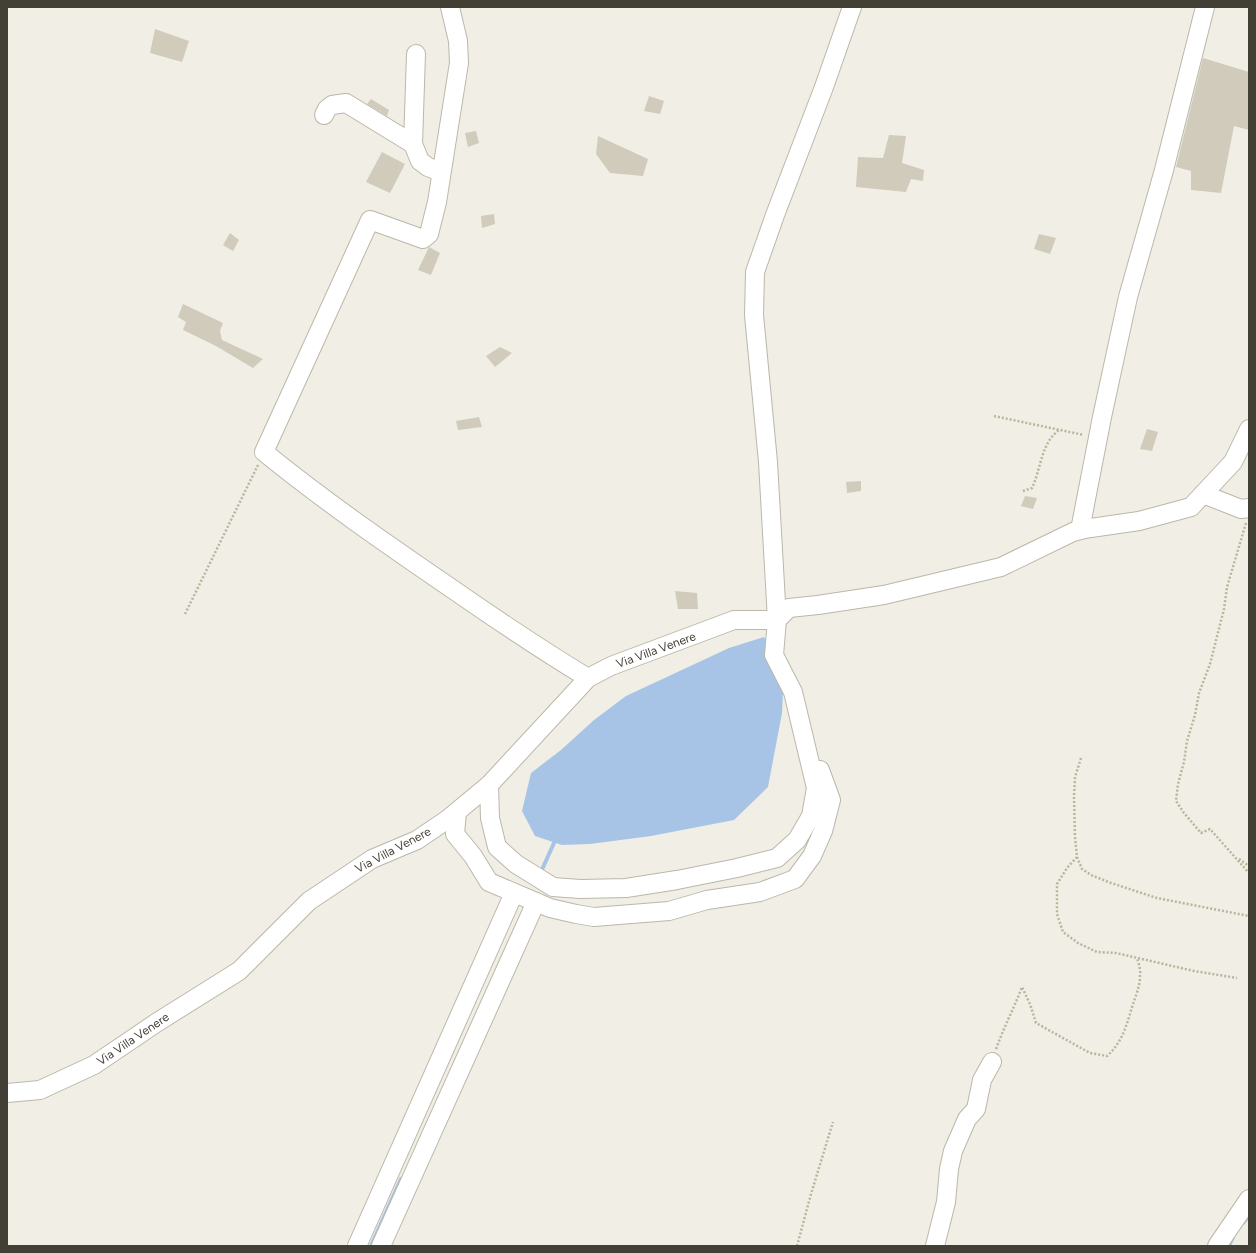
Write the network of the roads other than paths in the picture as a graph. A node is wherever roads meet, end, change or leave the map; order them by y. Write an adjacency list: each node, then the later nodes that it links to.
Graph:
1 (450, 7): 7 (street)
2 (852, 7): 12 (street)
3 (1205, 7): 11 (street)
4 (416, 54): 6 (street)
5 (324, 115): 6 (street)
6 (413, 144): 7 (street)
7 (441, 172): 13 (street)
8 (1249, 429): 9 (street)
9 (1203, 494): 10 (street); 11 (street)
10 (1245, 508)
11 (1080, 530): 12 (street)
12 (777, 620): 13 (street, Via Villa Venere); 14 (street)
13 (588, 678): 15 (street, Via Villa Venere)
14 (801, 723): 15 (street); 17 (street)
15 (489, 785): 16 (street, Via Villa Venere)
16 (457, 812): 17 (street); 19 (street, Via Villa Venere)
17 (527, 898): 21 (street); 22 (street)
18 (992, 1062): 23 (street)
19 (7, 1093)
20 (1249, 1199): 24 (street)
21 (357, 1246)
22 (381, 1246)
23 (935, 1246)
24 (1217, 1246)

